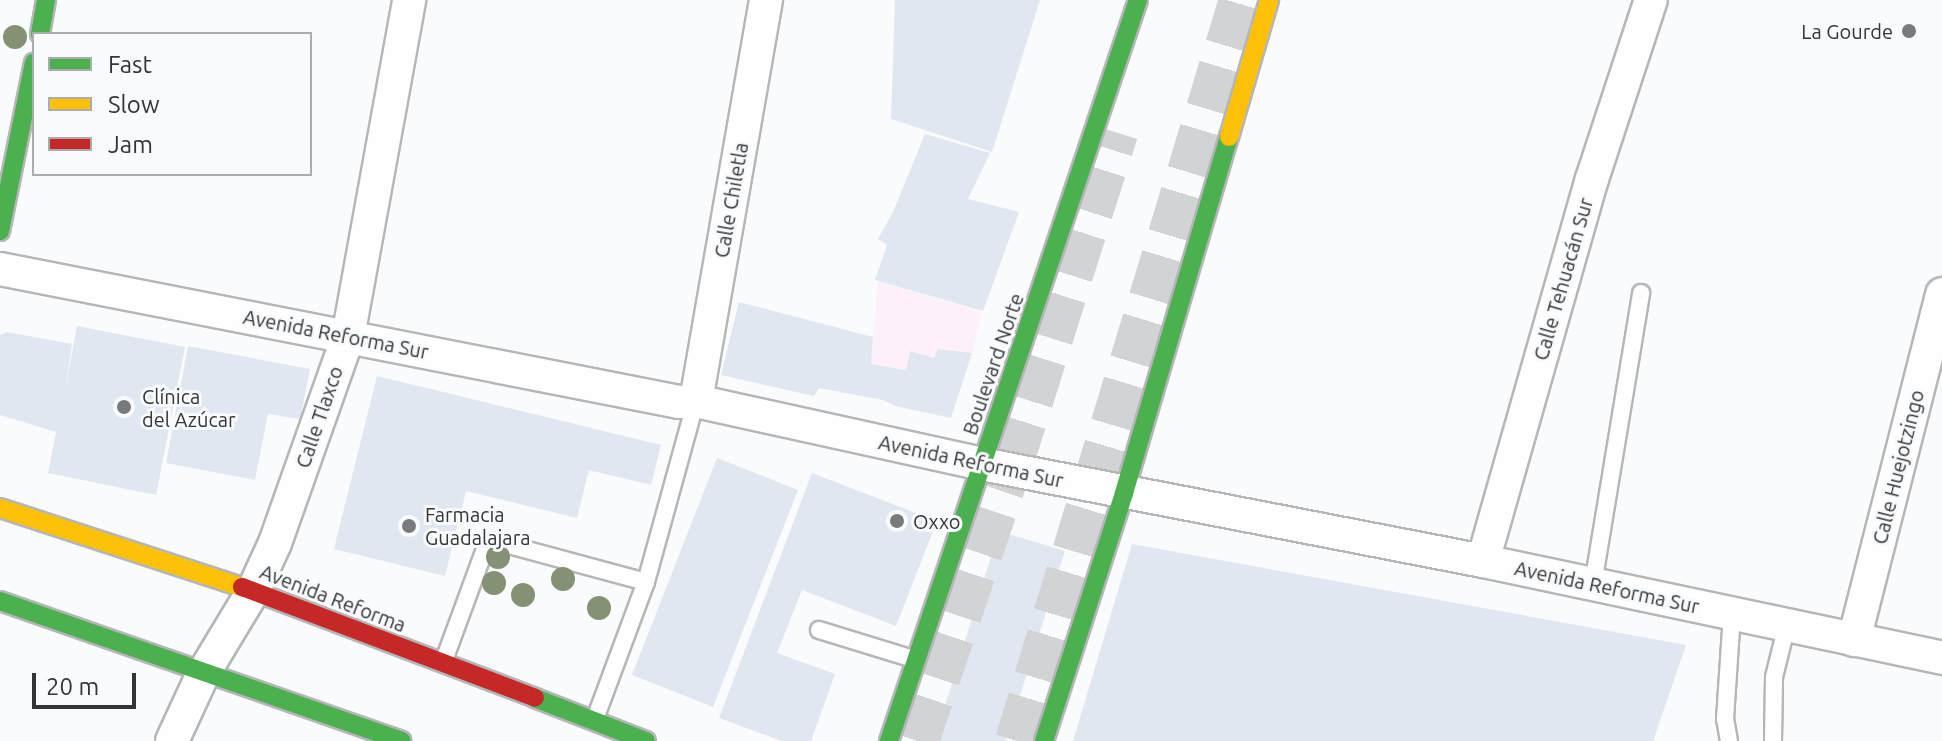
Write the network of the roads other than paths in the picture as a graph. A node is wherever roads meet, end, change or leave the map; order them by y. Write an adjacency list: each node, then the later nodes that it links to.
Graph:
1 (46, 0): 7 (main road)
2 (409, 0): 13 (street, Calle Tlaxco)
3 (766, 0): 14 (street, Calle Chiletla)
4 (1138, 0): 15 (main road, Boulevard Norte)
5 (1269, 0): 16 (main road)
6 (1651, 0): 18 (street, Calle Tehuacán Sur)
7 (40, 32)
8 (32, 72): 9 (main road)
9 (0, 231)
10 (0, 269): 13 (street, Avenida Reforma Sur)
11 (1641, 293): 20 (lane)
12 (1942, 294): 26 (street, Calle Huejotzingo)
13 (348, 337): 14 (street, Avenida Reforma Sur); 21 (street, Calle Tlaxco)
14 (696, 401): 15 (street, Avenida Reforma Sur); 19 (lane)
15 (982, 464): 16 (street, Avenida Reforma Sur); 28 (main road, Boulevard Norte)
16 (1124, 493): 18 (street, Avenida Reforma Sur); 36 (main road)
17 (0, 508): 21 (main road, Avenida Reforma)
18 (1483, 561): 20 (street, Avenida Reforma Sur)
19 (646, 582): 29 (lane); 31 (lane)
20 (1593, 584): 23 (street, Avenida Reforma Sur)
21 (253, 591): 29 (main road, Avenida Reforma); 30 (street, Calle Tlaxco)
22 (0, 601): 30 (main road)
23 (1732, 614): 24 (street, Avenida Reforma Sur); 37 (lane)
24 (1787, 625): 26 (street, Avenida Reforma Sur); 38 (lane)
25 (819, 630): 28 (lane)
26 (1854, 640): 27 (street, Avenida Reforma Sur)
27 (1942, 658)
28 (916, 660): 35 (main road, Boulevard Norte)
29 (443, 663): 31 (main road, Avenida Reforma)
30 (203, 674): 32 (street, Calle Tlaxco); 33 (main road)
31 (595, 720): 34 (main road, Avenida Reforma)
32 (172, 741)
33 (401, 741)
34 (646, 741)
35 (889, 741)
36 (1044, 741)
37 (1729, 741)
38 (1773, 741)

